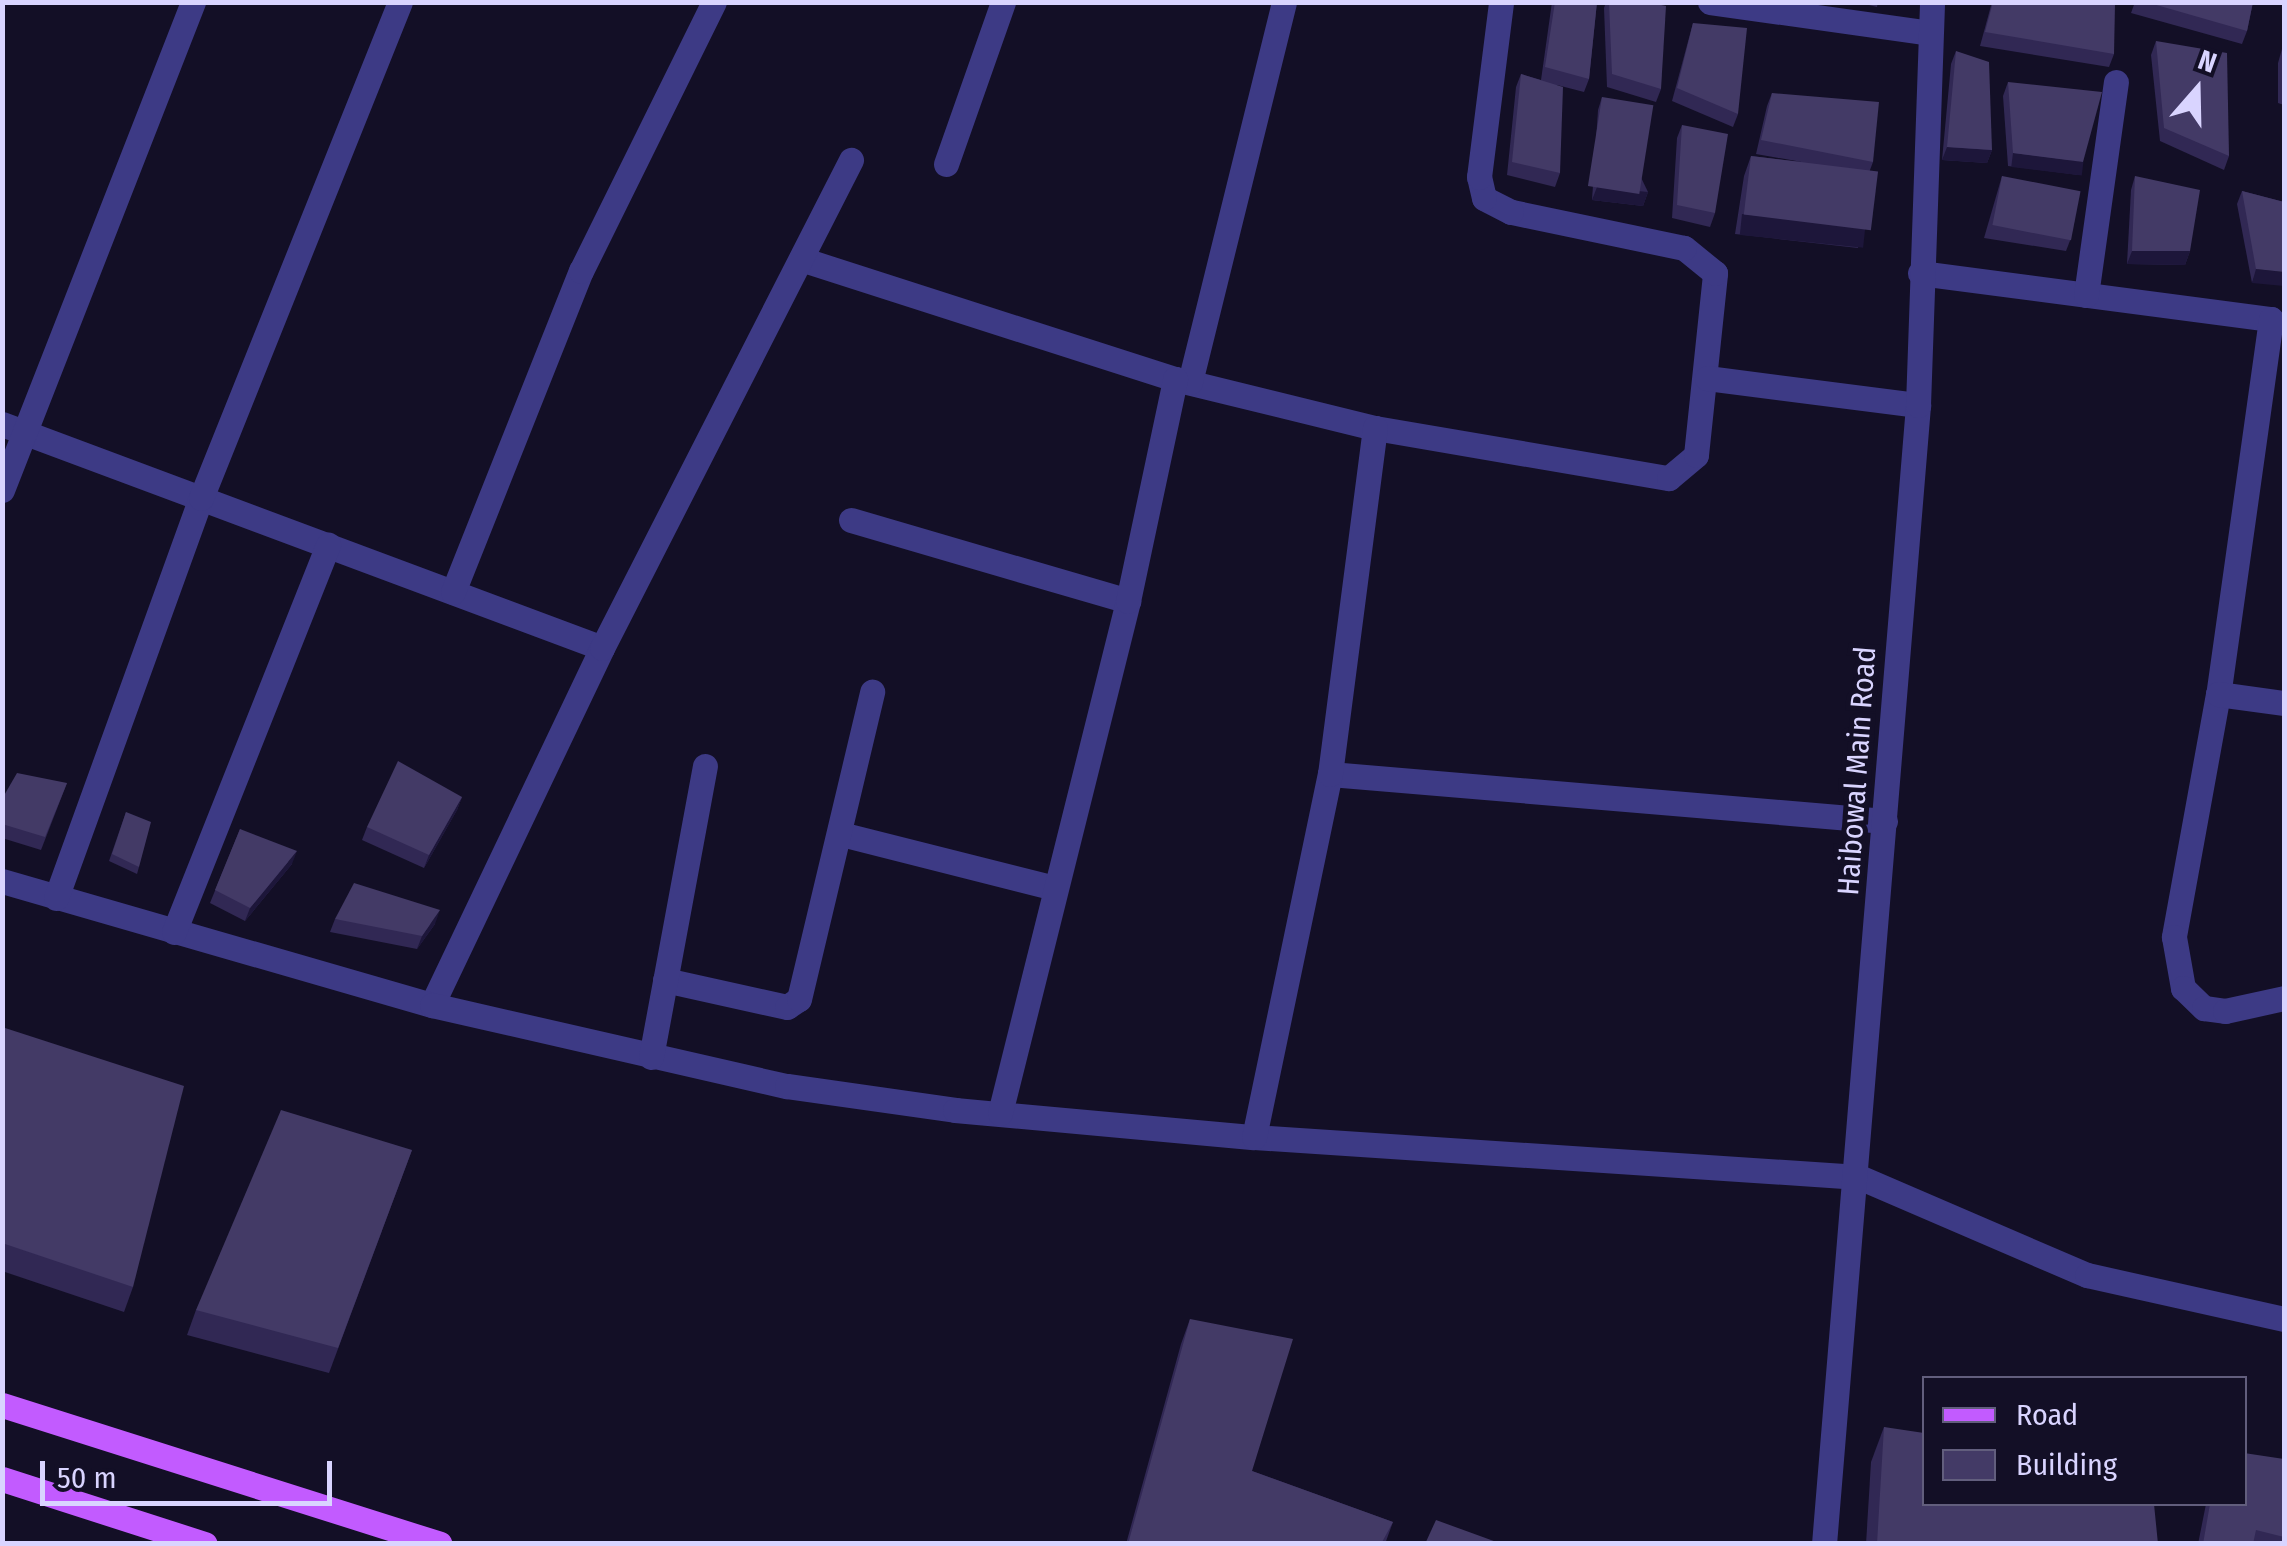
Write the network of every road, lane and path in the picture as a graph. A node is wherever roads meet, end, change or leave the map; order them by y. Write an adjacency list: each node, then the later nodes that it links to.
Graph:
1 (193, 2): 20 (street)
2 (400, 2): 23 (street)
3 (714, 2): 26 (street)
4 (1003, 2): 12 (street)
5 (1284, 2): 18 (street)
6 (1502, 2): 17 (street)
7 (1710, 2): 9 (street)
8 (1932, 2): 9 (street, Haibowal Main Road)
9 (1930, 33): 14 (street, Haibowal Main Road)
10 (2116, 82): 15 (street)
11 (851, 160): 13 (street)
12 (946, 164)
13 (801, 259): 18 (street); 28 (street)
14 (1920, 273): 15 (street); 19 (street, Haibowal Main Road)
15 (2086, 295): 16 (street)
16 (2278, 320): 30 (street)
17 (1707, 378): 19 (street); 21 (street)
18 (1183, 380): 21 (street); 27 (street)
19 (1918, 405): 34 (street, Haibowal Main Road)
20 (12, 428): 22 (street); 23 (street)
21 (1376, 428): 33 (street)
22 (2, 490)
23 (201, 498): 25 (street); 38 (street)
24 (851, 520): 27 (street)
25 (328, 546): 26 (street); 39 (street)
26 (452, 592): 28 (street)
27 (1128, 601): 37 (street)
28 (602, 648): 42 (street)
29 (872, 692): 35 (street)
30 (2218, 694): 31 (street); 41 (street)
31 (2284, 704)
32 (705, 766): 40 (street)
33 (1330, 774): 34 (street); 45 (street)
34 (1886, 820): 46 (street, Haibowal Main Road)
35 (841, 834): 37 (street); 40 (street)
36 (2, 881): 38 (street)
37 (1055, 888): 44 (street)
38 (56, 898): 39 (street)
39 (174, 932): 42 (street)
40 (666, 980): 43 (street)
41 (2284, 998)
42 (432, 1005): 43 (street)
43 (651, 1057): 44 (street)
44 (1000, 1113): 45 (street)
45 (1254, 1138): 46 (street)
46 (1859, 1176): 47 (street); 52 (street, Haibowal Main Road)
47 (2284, 1319)
48 (2, 1405): 51 (main road)
49 (2, 1479): 50 (main road)
50 (205, 1544)
51 (440, 1544)
52 (1824, 1544)

